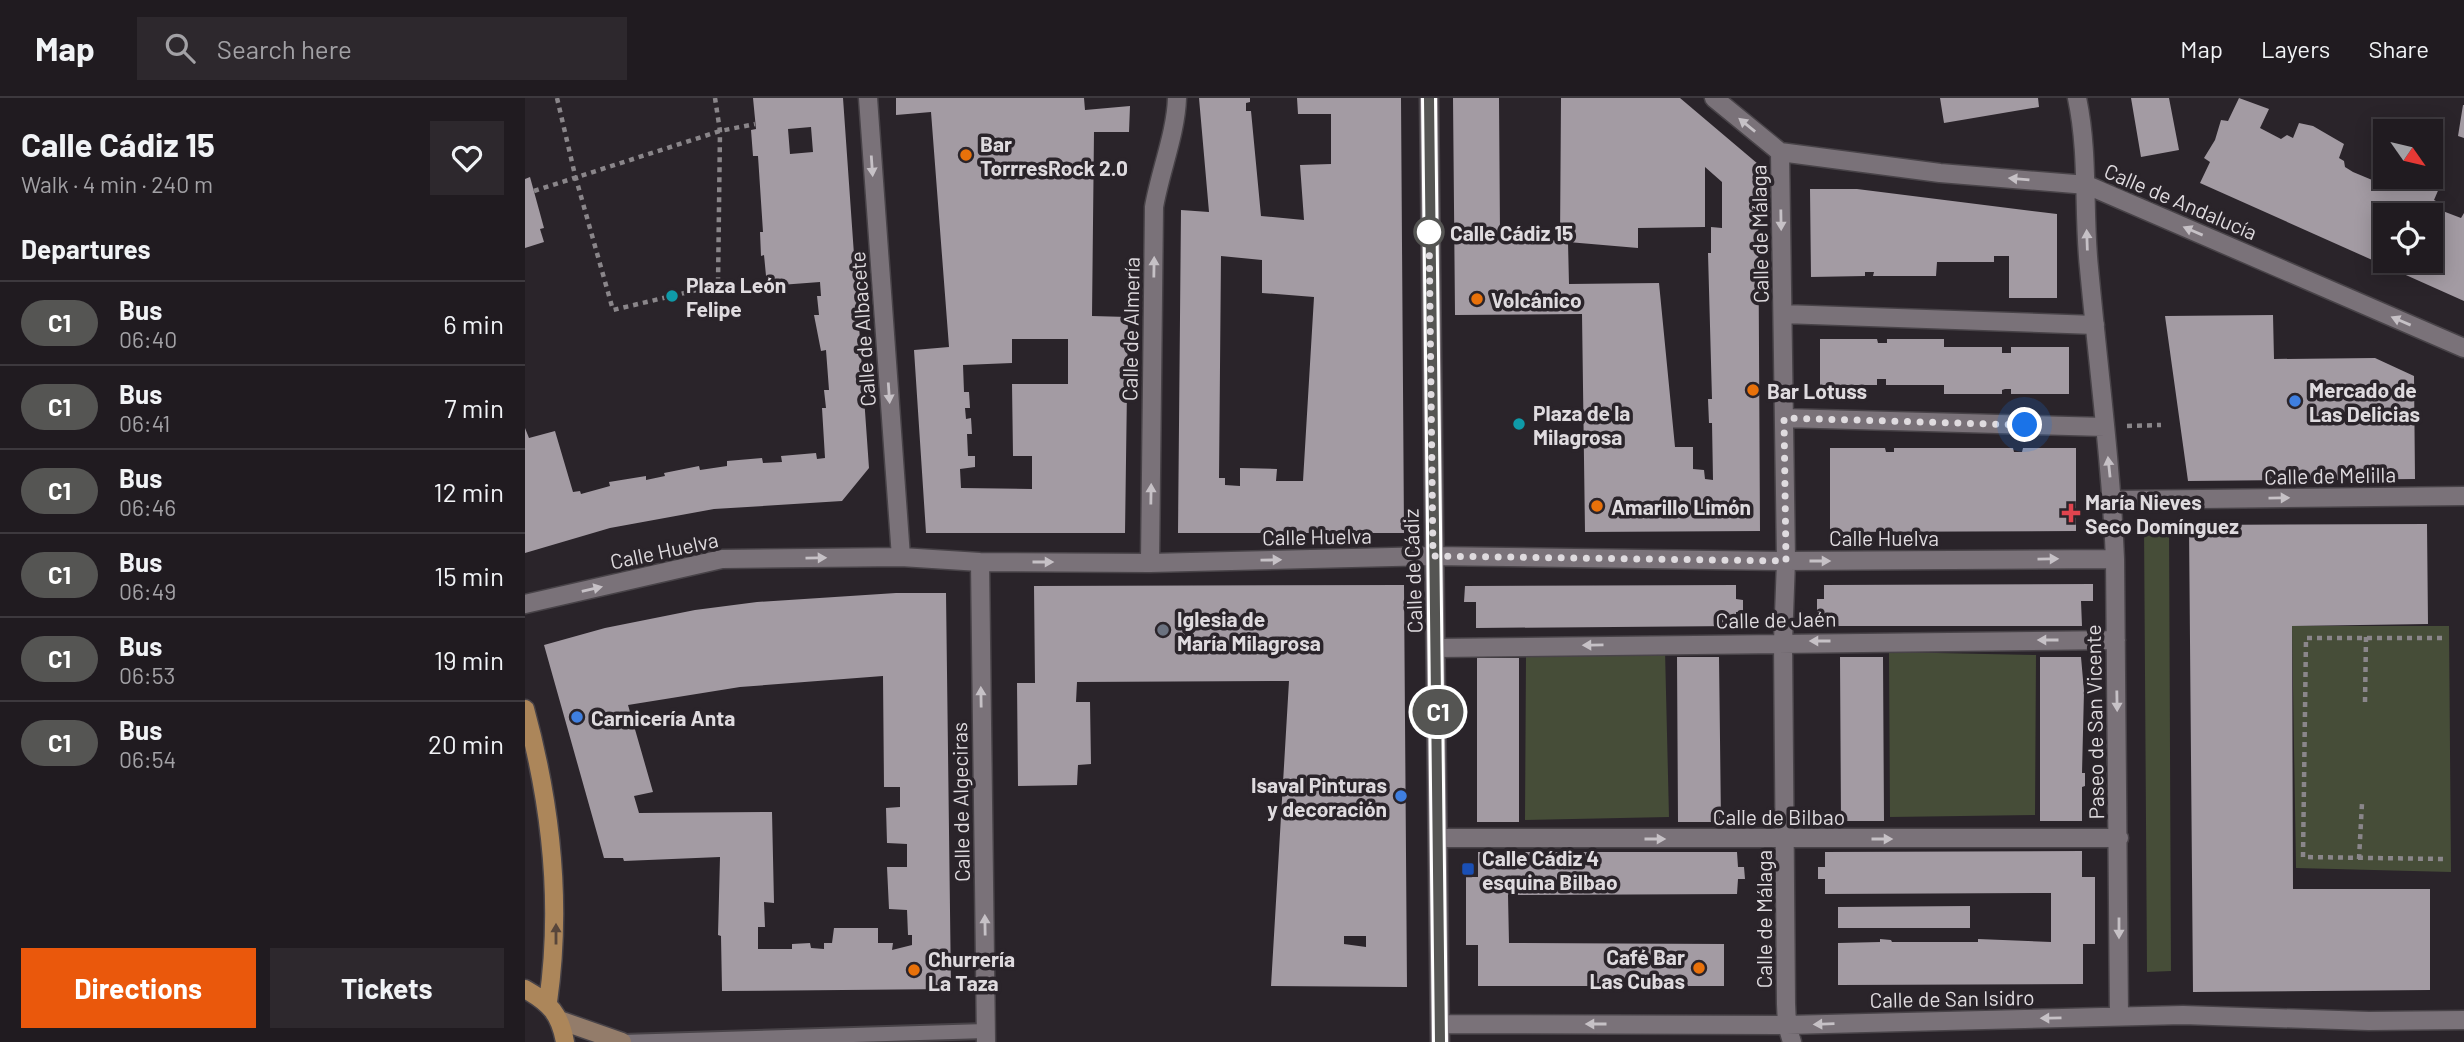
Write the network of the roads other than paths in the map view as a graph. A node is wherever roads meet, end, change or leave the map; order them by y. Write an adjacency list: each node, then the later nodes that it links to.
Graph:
1 (868, 98): 16 (street, Calle de Albacete, one-way to 16)
2 (1177, 98): 20 (street, Calle de Almería, one-way to 2)
3 (1429, 98): 15 (street, Calle de Cádiz)
4 (1714, 98): 6 (street, one-way to 4)
5 (2077, 98): 7 (street, Paseo de San Vicente)
6 (1780, 152): 7 (street, Calle de Andalucía, one-way to 6); 8 (street, Calle de Málaga, one-way to 8)
7 (2087, 185): 9 (street, Paseo de San Vicente, one-way to 7); 10 (street, Calle de Andalucía, one-way to 7)
8 (1783, 314): 9 (street, Calle de Málaga); 11 (street, Calle de Málaga)
9 (2095, 325): 12 (street, Paseo de San Vicente)
10 (2464, 348)
11 (1784, 418): 12 (street); 18 (street, Calle de Málaga)
12 (2105, 427): 14 (street, Paseo de San Vicente, one-way to 12)
13 (2464, 496): 14 (street, Calle de Melilla, one-way to 13)
14 (2113, 500): 17 (street, Paseo de San Vicente)
15 (1433, 556): 18 (street, Calle Huelva); 20 (street, Calle Huelva, one-way to 15); 24 (street, Calle de Cádiz)
16 (901, 557): 19 (street, Calle Huelva); 21 (street, Calle Huelva, one-way to 16)
17 (2115, 559): 18 (street, Calle Huelva, one-way to 17); 22 (street, Paseo de San Vicente)
18 (1786, 561): 23 (street, Calle de Málaga)
19 (980, 562): 20 (street, Calle Huelva, one-way to 20); 36 (street, Calle de Algeciras, one-way to 19)
20 (1150, 563)
21 (525, 604)
22 (2116, 640): 23 (street, Calle de Jaén, one-way to 23); 27 (street, Paseo de San Vicente, one-way to 27)
23 (1783, 642): 24 (street, Calle de Jaén, one-way to 24); 28 (street, Calle de Málaga)
24 (1437, 648): 26 (street, Calle de Cádiz)
25 (525, 709): 30 (main road, one-way to 25)
26 (1439, 838): 28 (street, Calle de Bilbao, one-way to 28); 34 (street, Calle de Cádiz)
27 (2119, 838): 28 (street, Calle de Bilbao, one-way to 27); 31 (street, Paseo de San Vicente, one-way to 31)
28 (1786, 839): 35 (street, Calle de Málaga)
29 (525, 989): 30 (main road)
30 (548, 1002): 33 (main road)
31 (2119, 1017): 32 (street, Calle de San Isidro); 35 (street, Calle de San Isidro, one-way to 35)
32 (2464, 1020)
33 (562, 1021): 37 (main road); 38 (main road)
34 (1440, 1033): 35 (street, Calle de San Isidro, one-way to 34)
35 (1790, 1033)
36 (986, 1037): 38 (lane)
37 (565, 1042)
38 (622, 1042)

